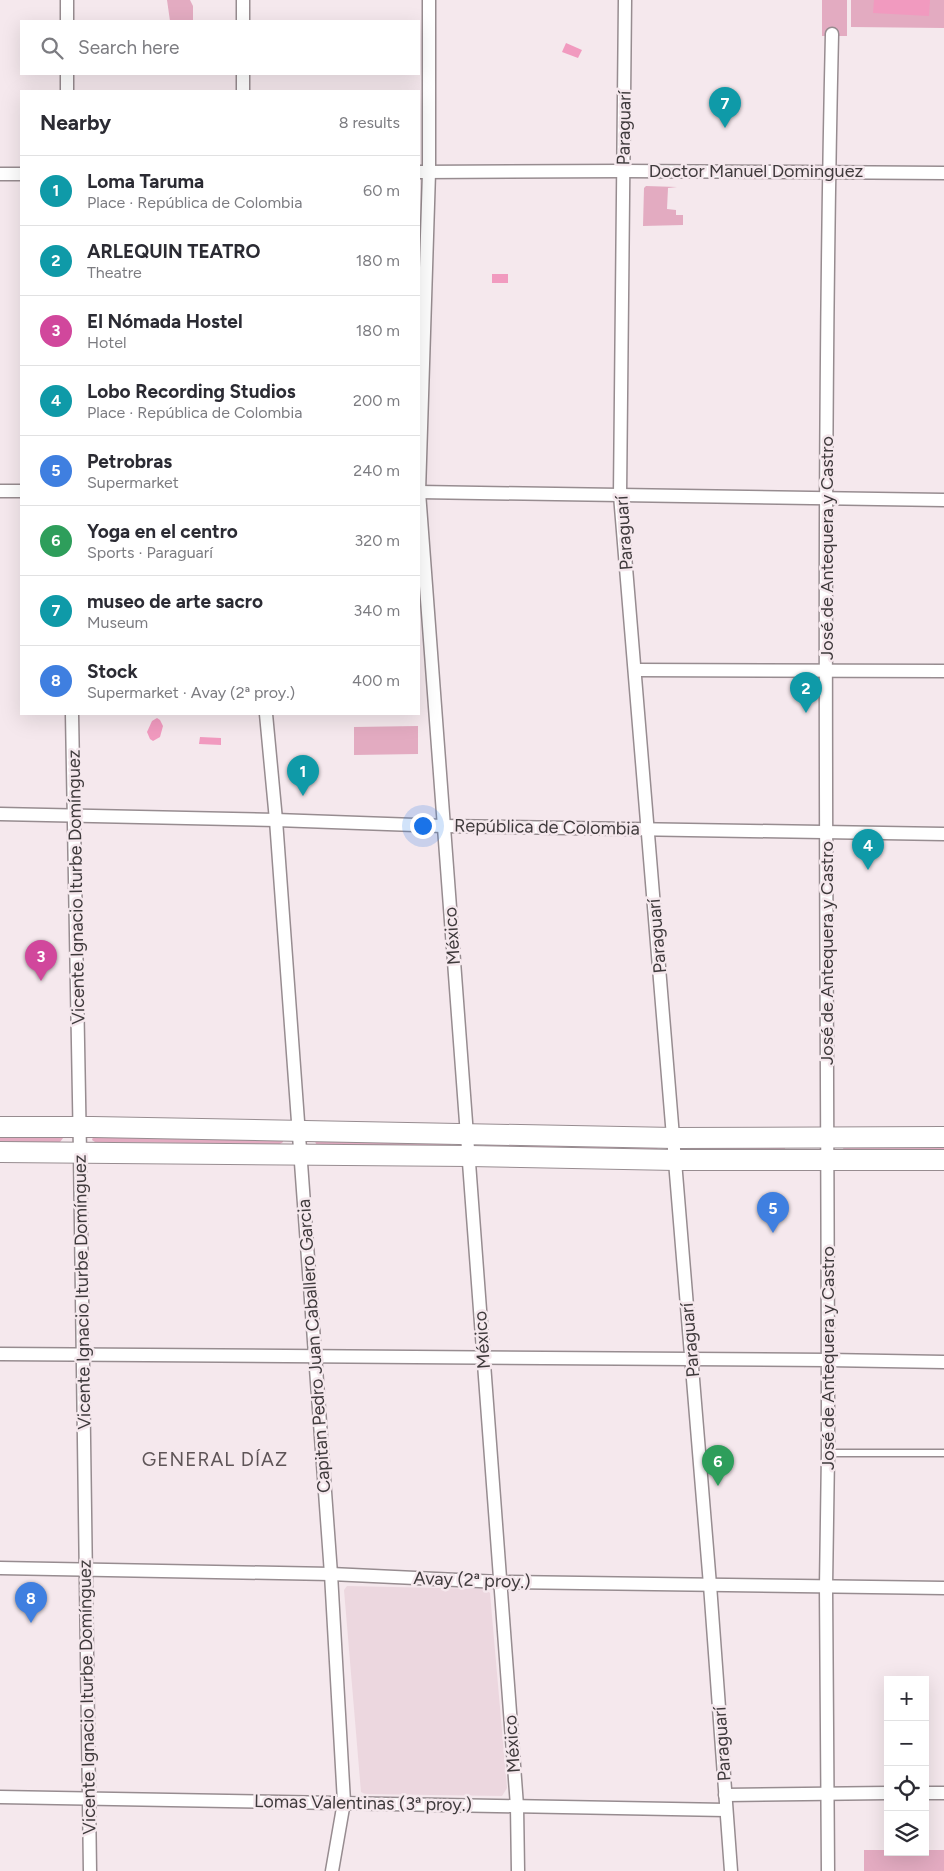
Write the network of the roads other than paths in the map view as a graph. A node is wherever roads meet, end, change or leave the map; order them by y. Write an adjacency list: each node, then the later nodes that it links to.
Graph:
1 (67, 0): 5 (street)
2 (243, 0): 6 (street)
3 (428, 0): 13 (street, México)
4 (625, 0): 12 (street, Paraguarí)
5 (67, 20)
6 (243, 20)
7 (832, 34): 14 (street, José de Antequera y Castro)
8 (67, 75): 10 (street)
9 (243, 75): 11 (street)
10 (67, 90)
11 (243, 90)
12 (624, 171): 13 (street, Doctor Manuel Dominguez); 14 (street, Doctor Manuel Dominguez); 22 (street, Paraguarí)
13 (424, 172): 18 (street, México)
14 (829, 172): 15 (street, Doctor Manuel Dominguez); 23 (street, José de Antequera y Castro)
15 (944, 173)
16 (0, 174): 17 (street)
17 (20, 174)
18 (420, 428)
19 (0, 490): 20 (street)
20 (20, 491)
21 (420, 492): 22 (street)
22 (620, 495): 23 (street); 26 (street, Paraguarí)
23 (827, 498): 24 (street); 27 (street, José de Antequera y Castro)
24 (944, 500)
25 (420, 506): 34 (street, México)
26 (635, 670): 27 (street); 35 (street, Paraguarí)
27 (827, 670): 28 (street); 36 (street, José de Antequera y Castro)
28 (944, 671)
29 (72, 715): 32 (street, Vicente Ignacio Iturbe Domínguez)
30 (266, 715): 33 (street, Capitan Pedro Juan Caballero Garcia)
31 (0, 814): 32 (street, República de Colombia)
32 (75, 816): 33 (street, República de Colombia); 39 (street, Vicente Ignacio Iturbe Domínguez)
33 (276, 820): 34 (street, República de Colombia); 40 (street, Capitan Pedro Juan Caballero Garcia)
34 (443, 826): 35 (street, República de Colombia); 41 (street, México)
35 (648, 829): 36 (street, República de Colombia); 44 (street, Paraguarí)
36 (827, 832): 37 (street, República de Colombia); 42 (street, José de Antequera y Castro)
37 (944, 834)
38 (0, 1127): 39 (main road)
39 (80, 1127): 40 (main road); 46 (street, Vicente Ignacio Iturbe Domínguez)
40 (299, 1131): 41 (main road); 47 (street, Capitan Pedro Juan Caballero Garcia)
41 (467, 1134): 44 (main road); 48 (street, México)
42 (828, 1137): 43 (main road); 44 (main road); 49 (street, José de Antequera y Castro)
43 (944, 1137)
44 (674, 1138): 50 (street, Paraguarí)
45 (0, 1152): 46 (main road)
46 (80, 1153): 47 (main road); 53 (street, Vicente Ignacio Iturbe Domínguez)
47 (300, 1155): 48 (main road); 54 (street, Capitan Pedro Juan Caballero Garcia)
48 (469, 1156): 50 (main road); 55 (street, México)
49 (828, 1159): 50 (main road); 51 (main road); 57 (street, José de Antequera y Castro)
50 (675, 1160): 56 (street, Paraguarí)
51 (944, 1160)
52 (0, 1354): 53 (street)
53 (83, 1354): 54 (street); 62 (street, Vicente Ignacio Iturbe Domínguez)
54 (315, 1356): 55 (street); 63 (street, Capitan Pedro Juan Caballero Garcia)
55 (484, 1358): 56 (street); 64 (street, México)
56 (692, 1359): 57 (street); 65 (street, Paraguarí)
57 (828, 1360): 58 (street); 59 (street, José de Antequera y Castro)
58 (944, 1362)
59 (828, 1453): 60 (lane); 66 (street, José de Antequera y Castro)
60 (944, 1453)
61 (0, 1568): 62 (street, Avay (2ª proy.))
62 (86, 1570): 63 (street, Avay (2ª proy.)); 74 (street, Vicente Ignacio Iturbe Domínguez)
63 (331, 1574): 64 (street, Avay (2ª proy.)); 75 (street, Capitan Pedro Juan Caballero Garcia)
64 (500, 1582): 65 (street, Avay (2ª proy.)); 76 (street, México)
65 (710, 1585): 66 (street, Avay (2ª proy.)); 72 (street, Paraguarí)
66 (826, 1587): 67 (street, Avay (2ª proy.)); 68 (street, José de Antequera y Castro)
67 (944, 1588)
68 (827, 1793): 69 (street); 72 (street); 82 (street, José de Antequera y Castro)
69 (884, 1793)
70 (929, 1793): 71 (street)
71 (944, 1793)
72 (725, 1795): 77 (street, Paraguarí)
73 (0, 1797): 74 (street, Lomas Valentinas (3ª proy.))
74 (88, 1798): 75 (street, Lomas Valentinas (3ª proy.)); 78 (street, Vicente Ignacio Iturbe Domínguez)
75 (344, 1802): 76 (street, Lomas Valentinas (3ª proy.)); 79 (street, Capitan Pedro Juan Caballero Garcia)
76 (517, 1806): 77 (street, Lomas Valentinas (3ª proy.)); 80 (street, México)
77 (726, 1810): 81 (street, Paraguarí)
78 (90, 1871)
79 (332, 1871)
80 (518, 1871)
81 (732, 1871)
82 (828, 1871)

